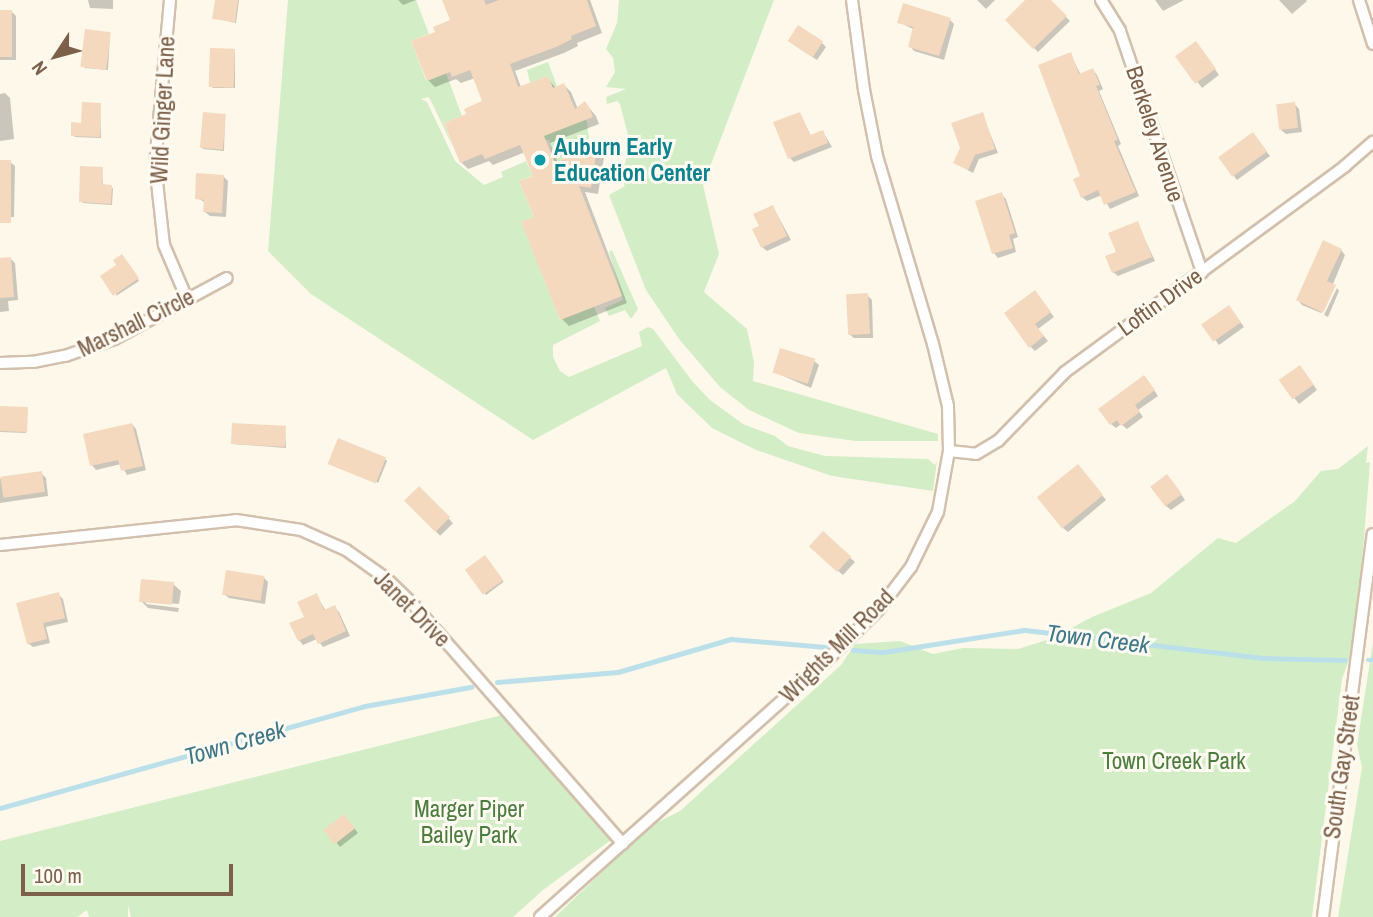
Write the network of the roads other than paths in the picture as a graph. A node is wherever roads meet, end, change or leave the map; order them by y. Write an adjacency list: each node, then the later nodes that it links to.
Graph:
1 (170, 0): 9 (street, Wild Ginger Lane)
2 (852, 0): 11 (street, Wrights Mill Road)
3 (1101, 0): 7 (street, Berkeley Avenue)
4 (1359, 0): 5 (street)
5 (1373, 44)
6 (1373, 142): 7 (street, Loftin Drive)
7 (1202, 272): 11 (street, Loftin Drive)
8 (227, 278): 9 (street, Marshall Circle)
9 (187, 299): 10 (street, Marshall Circle)
10 (0, 363)
11 (950, 452): 14 (street, Wrights Mill Road)
12 (1373, 534): 16 (street, South Gay Street)
13 (0, 545): 14 (street, Janet Drive)
14 (622, 844): 15 (street, Wrights Mill Road)
15 (541, 917)
16 (1322, 917)

